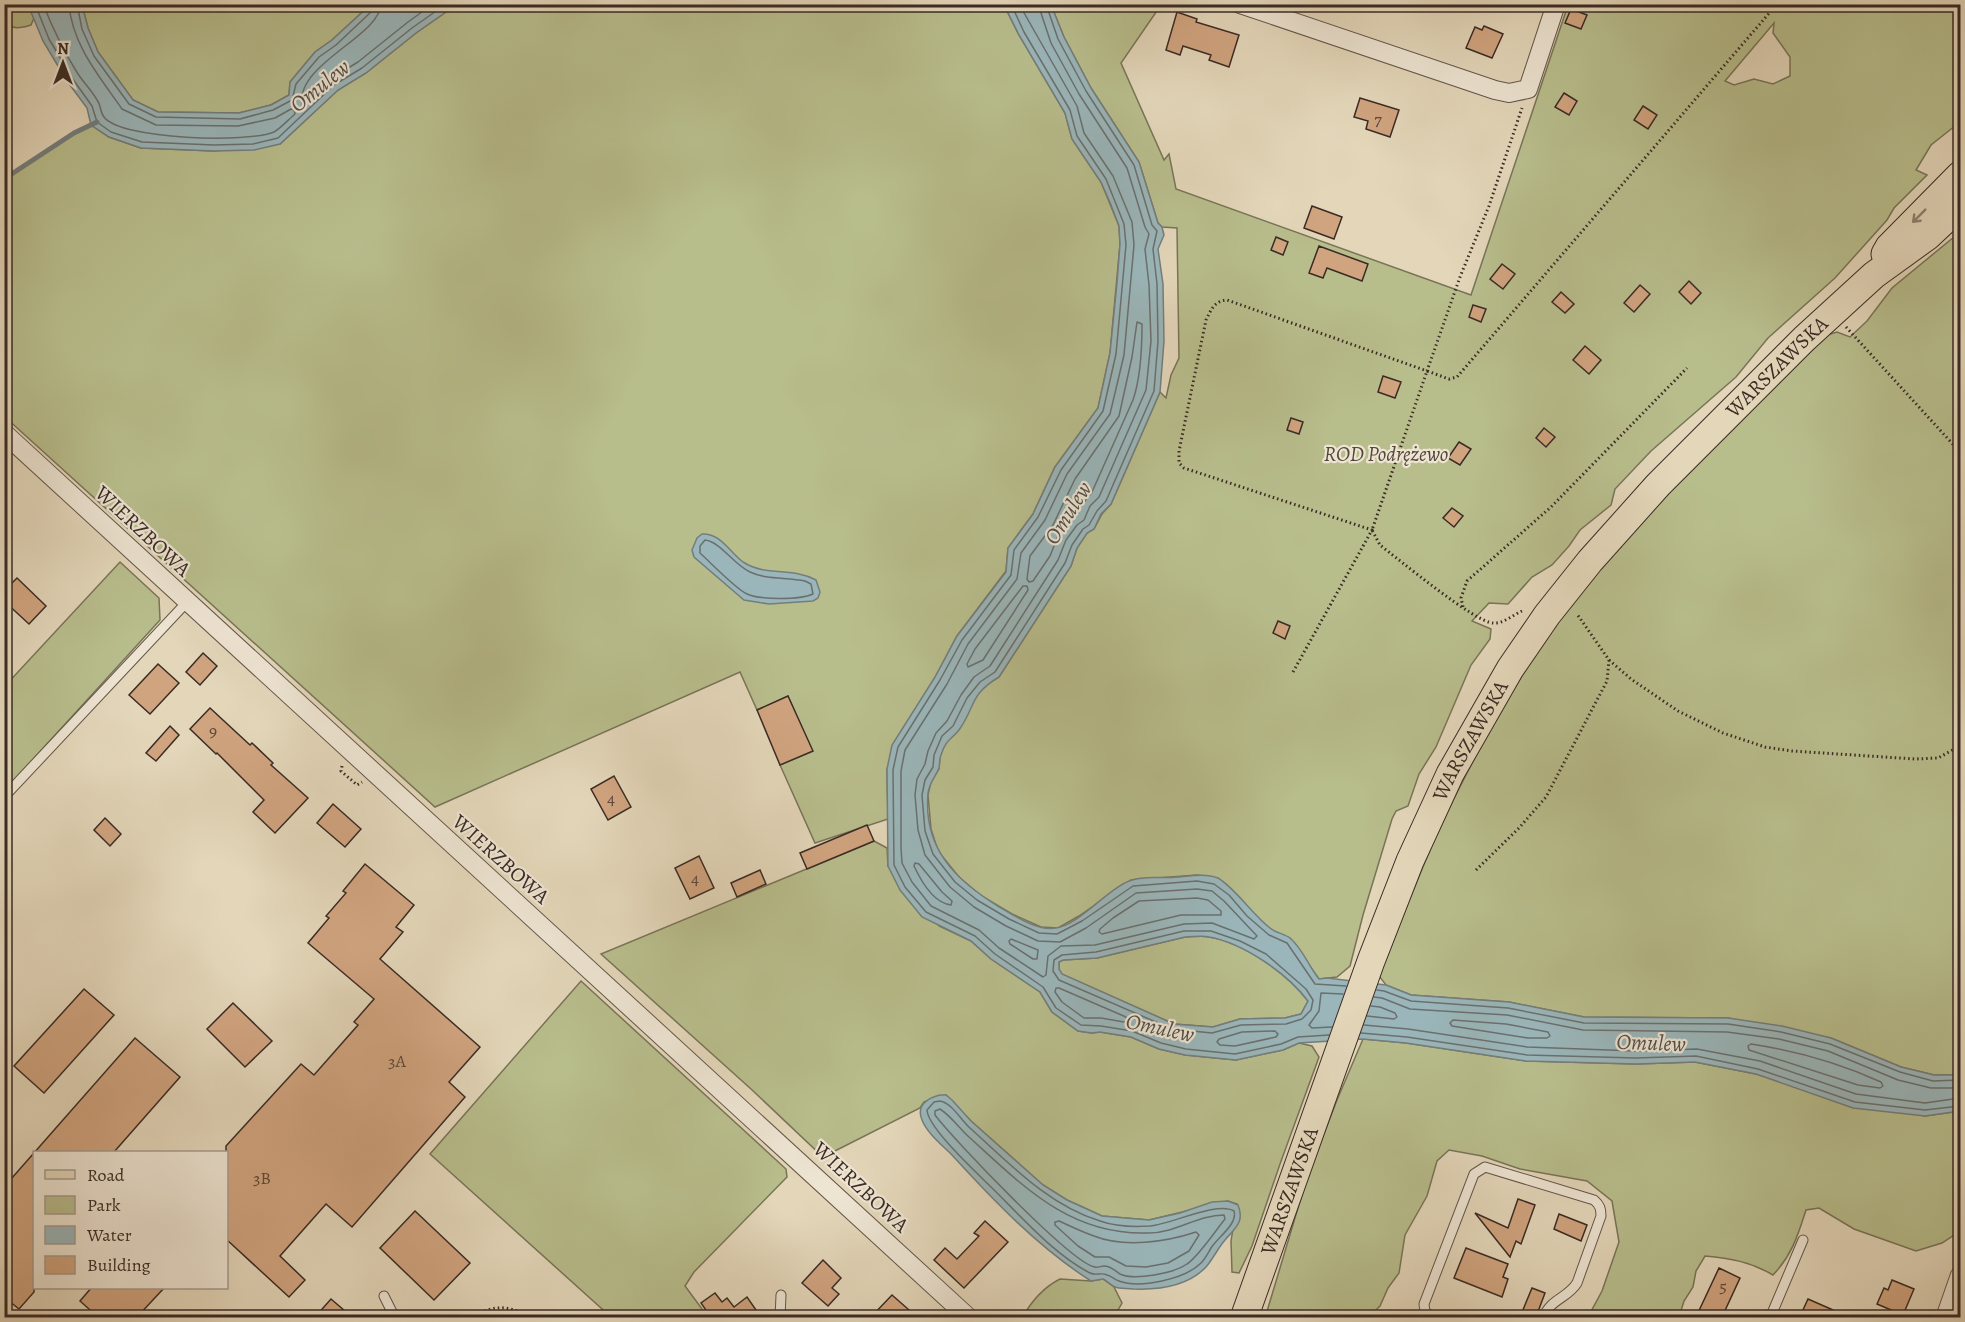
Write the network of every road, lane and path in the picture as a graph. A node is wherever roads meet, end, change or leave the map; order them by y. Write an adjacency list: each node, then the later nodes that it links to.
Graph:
1 (1240, 4): 4 (street)
2 (1556, 4): 4 (street)
3 (1777, 4): 10 (path)
4 (1528, 89): 10 (path)
5 (1960, 175): 7 (main road, WARSZAWSKA, one-way to 7)
6 (1960, 206): 7 (main road, WARSZAWSKA)
7 (1874, 275): 8 (main road, WARSZAWSKA)
8 (1832, 313): 12 (path); 14 (main road, WARSZAWSKA)
9 (1687, 368): 16 (path)
10 (1427, 371): 13 (path); 13 (path)
11 (4, 433): 15 (street, WIERZBOWA)
12 (1960, 452)
13 (1372, 530): 16 (path); 19 (path)
14 (1564, 593): 17 (main road, WARSZAWSKA); 18 (path)
15 (187, 602): 21 (lane); 31 (street, WIERZBOWA)
16 (1463, 609): 17 (path)
17 (1547, 615): 32 (main road, WARSZAWSKA)
18 (1609, 660): 20 (path); 22 (path)
19 (1293, 672)
20 (1960, 746)
21 (4, 797)
22 (1476, 870)
23 (1803, 1240): 35 (lane)
24 (1960, 1275): 36 (street)
25 (781, 1295): 30 (lane)
26 (384, 1296): 27 (lane)
27 (395, 1317)
28 (473, 1317): 29 (path)
29 (532, 1317)
30 (780, 1317)
31 (969, 1317)
32 (1244, 1317)
33 (1436, 1317): 34 (lane)
34 (1543, 1317)
35 (1770, 1317)
36 (1944, 1317)

